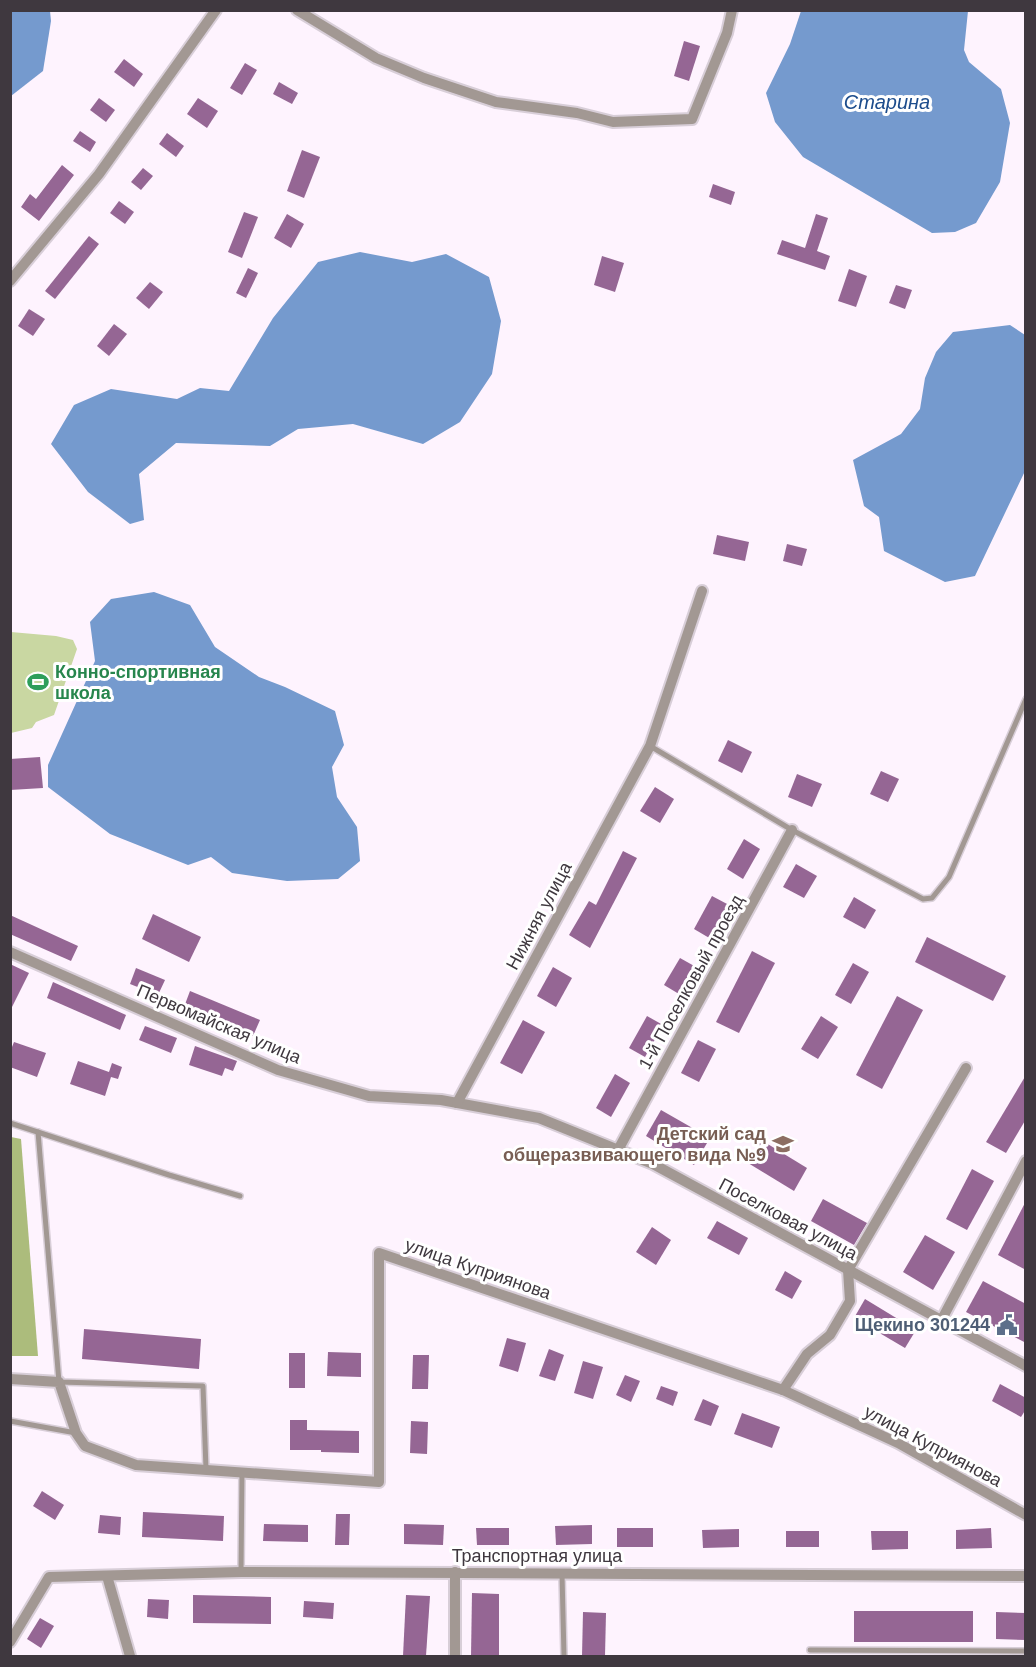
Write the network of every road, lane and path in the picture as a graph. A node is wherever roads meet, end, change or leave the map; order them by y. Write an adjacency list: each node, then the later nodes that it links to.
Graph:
1 (216, 10): 4 (street)
2 (297, 10): 3 (street)
3 (732, 10)
4 (10, 281)
5 (702, 591): 7 (street, Нижняя улица)
6 (1026, 699): 8 (lane)
7 (650, 746): 8 (lane); 11 (street, Нижняя улица)
8 (792, 830): 14 (street, 1-й Поселковый проезд)
9 (10, 952): 11 (street, Первомайская улица)
10 (966, 1068): 17 (street)
11 (458, 1103): 14 (street, Поселковая улица)
12 (10, 1123): 13 (lane)
13 (38, 1132): 16 (lane); 21 (lane)
14 (618, 1150): 17 (street, Поселковая улица)
15 (1026, 1161): 18 (street)
16 (240, 1196)
17 (848, 1270): 18 (street, Поселковая улица); 22 (street)
18 (942, 1321): 19 (street, Поселковая улица)
19 (1026, 1366)
20 (10, 1378): 21 (street)
21 (59, 1382): 24 (street); 25 (lane)
22 (783, 1390): 26 (street, улица Куприянова); 27 (street, улица Куприянова)
23 (10, 1421): 24 (lane)
24 (76, 1433): 25 (street, улица Куприянова)
25 (206, 1471): 26 (street, улица Куприянова)
26 (242, 1472): 28 (lane)
27 (1026, 1515)
28 (241, 1572): 29 (street, Транспортная улица); 31 (street, Транспортная улица)
29 (455, 1572): 30 (street, Транспортная улица); 37 (street)
30 (562, 1572): 32 (street, Транспортная улица); 38 (lane)
31 (107, 1576): 33 (street, Транспортная улица); 36 (street)
32 (1026, 1576)
33 (10, 1642)
34 (810, 1650): 35 (lane)
35 (1026, 1651)
36 (130, 1656)
37 (455, 1656)
38 (564, 1656)

